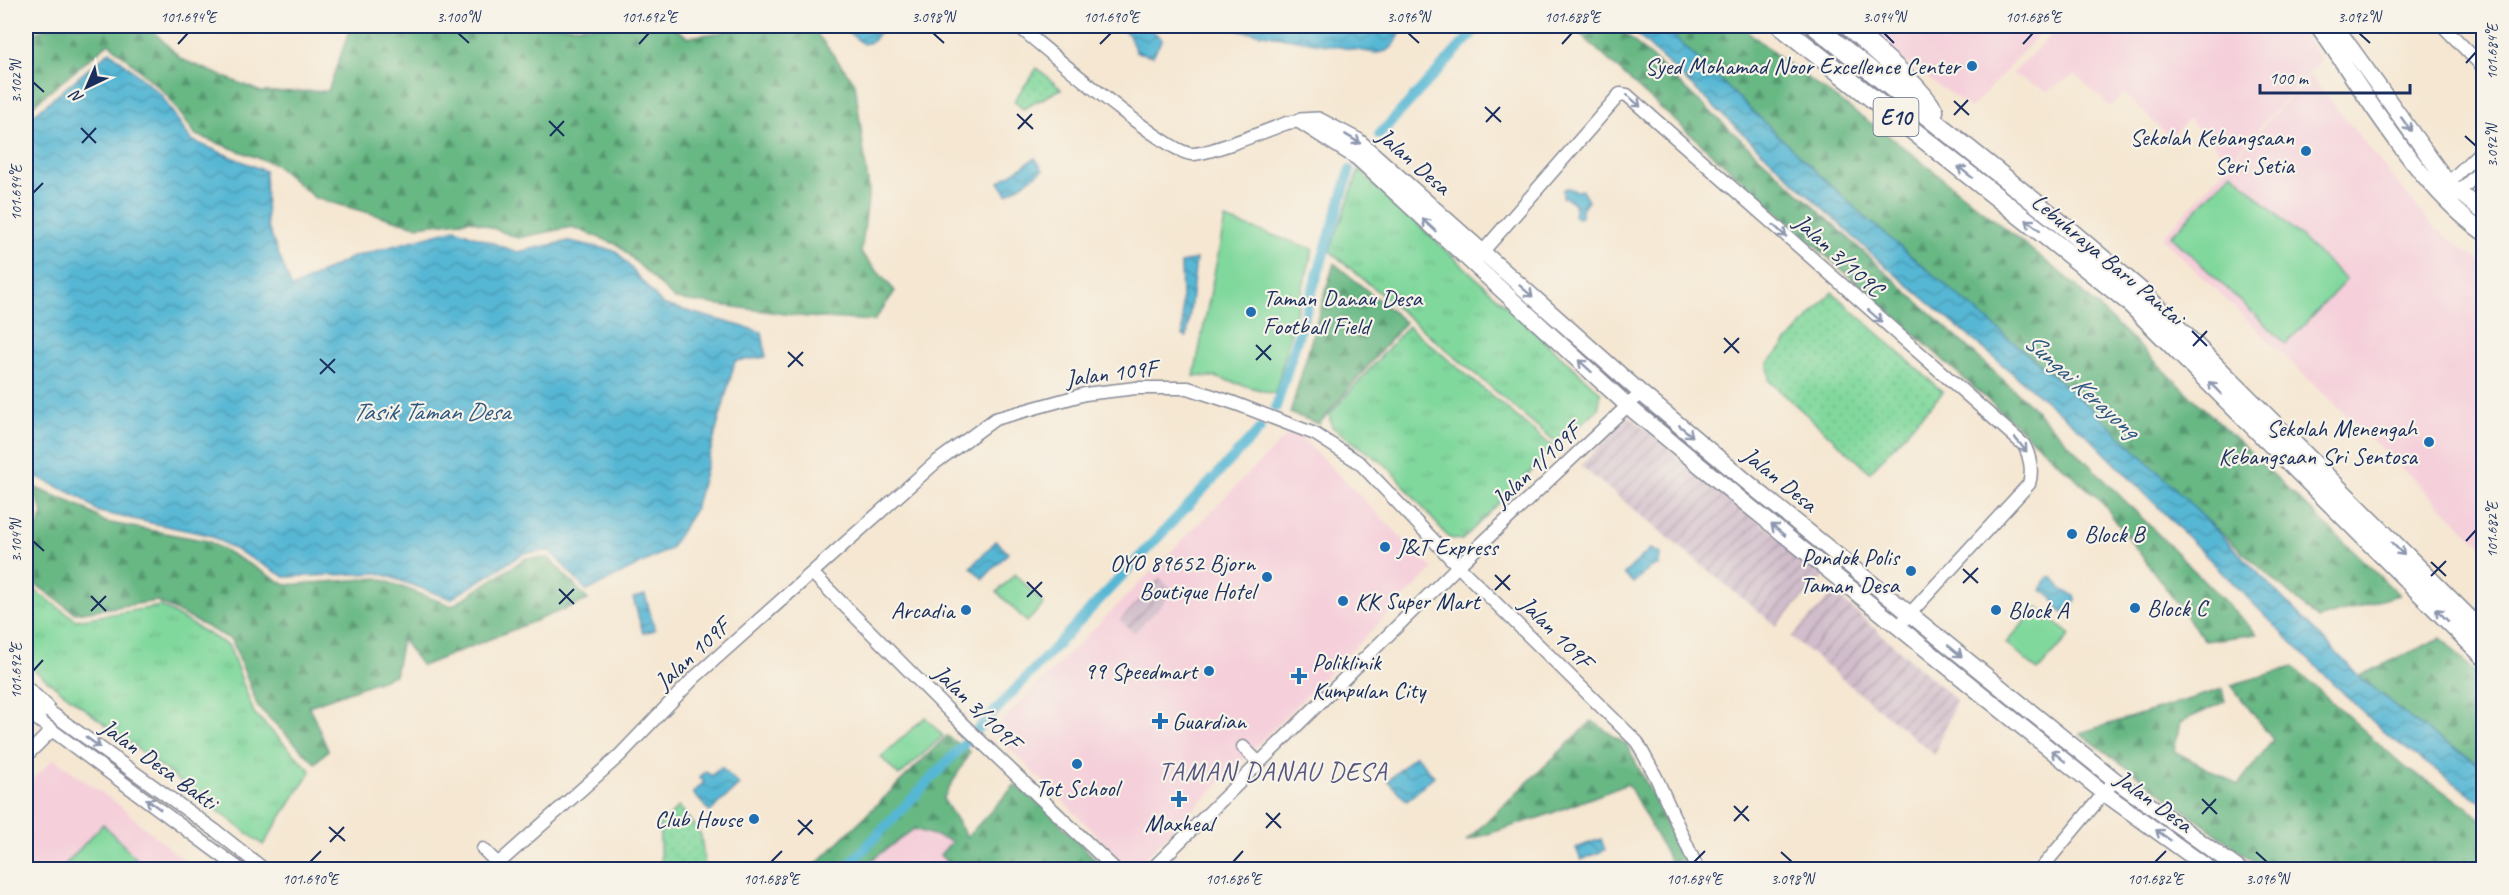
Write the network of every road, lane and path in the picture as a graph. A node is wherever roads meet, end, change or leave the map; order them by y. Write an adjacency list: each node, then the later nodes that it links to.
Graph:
1 (1017, 26): 9 (street, Jalan Desa)
2 (1781, 26): 23 (highway, Lebuhraya Baru Pantai / E10, one-way to 2)
3 (1815, 26): 10 (highway, Lebuhraya Baru Pantai / E10)
4 (1848, 26): 10 (highway)
5 (2318, 26): 13 (main road)
6 (2335, 26): 13 (main road, one-way to 13)
7 (2443, 26): 8 (street)
8 (2484, 68)
9 (1300, 121): 16 (main road, Jalan Desa)
10 (1944, 128): 22 (highway, Lebuhraya Baru Pantai / E10, one-way to 22)
11 (2484, 148): 13 (street)
12 (2484, 167): 13 (street)
13 (2448, 193): 14 (main road); 15 (main road)
14 (2484, 213)
15 (2484, 232)
16 (1477, 259): 17 (main road, Jalan Desa, one-way to 17); 18 (main road, Jalan Desa, one-way to 16); 21 (street, Jalan 3/109C, one-way to 21)
17 (1641, 393): 18 (street, Jalan 1/109F); 21 (main road, Jalan Desa, one-way to 21)
18 (1628, 406): 19 (street, Jalan 1/109F); 21 (main road, Jalan Desa, one-way to 18)
19 (1458, 566): 20 (street, Jalan 109F); 30 (street, Jalan 1/109F); 40 (street, Jalan 109F)
20 (812, 573): 35 (street, Jalan 109F); 38 (street, Jalan 3/109F)
21 (1904, 620): 31 (main road, Jalan Desa, one-way to 31); 32 (main road, Jalan Desa, one-way to 21)
22 (2484, 634)
23 (2484, 656)
24 (26, 693): 25 (highway)
25 (45, 708): 37 (street, Jalan Desa Bakti, one-way to 37)
26 (26, 711): 27 (street, Jalan Desa Bakti)
27 (52, 729): 29 (street); 34 (street, Jalan Desa Bakti, one-way to 27)
28 (1243, 747): 30 (street)
29 (26, 756)
30 (1259, 763): 39 (street, Jalan 1/109F)
31 (2115, 780): 32 (street); 43 (main road, Jalan Desa)
32 (2104, 793): 41 (street); 42 (main road, Jalan Desa, one-way to 32)
33 (483, 849): 35 (street)
34 (233, 865): 36 (street, Jalan Desa Bakti)
35 (494, 867)
36 (241, 870)
37 (265, 870)
38 (1116, 870)
39 (1151, 870)
40 (1698, 870)
41 (2040, 870)
42 (2211, 870)
43 (2240, 870)

